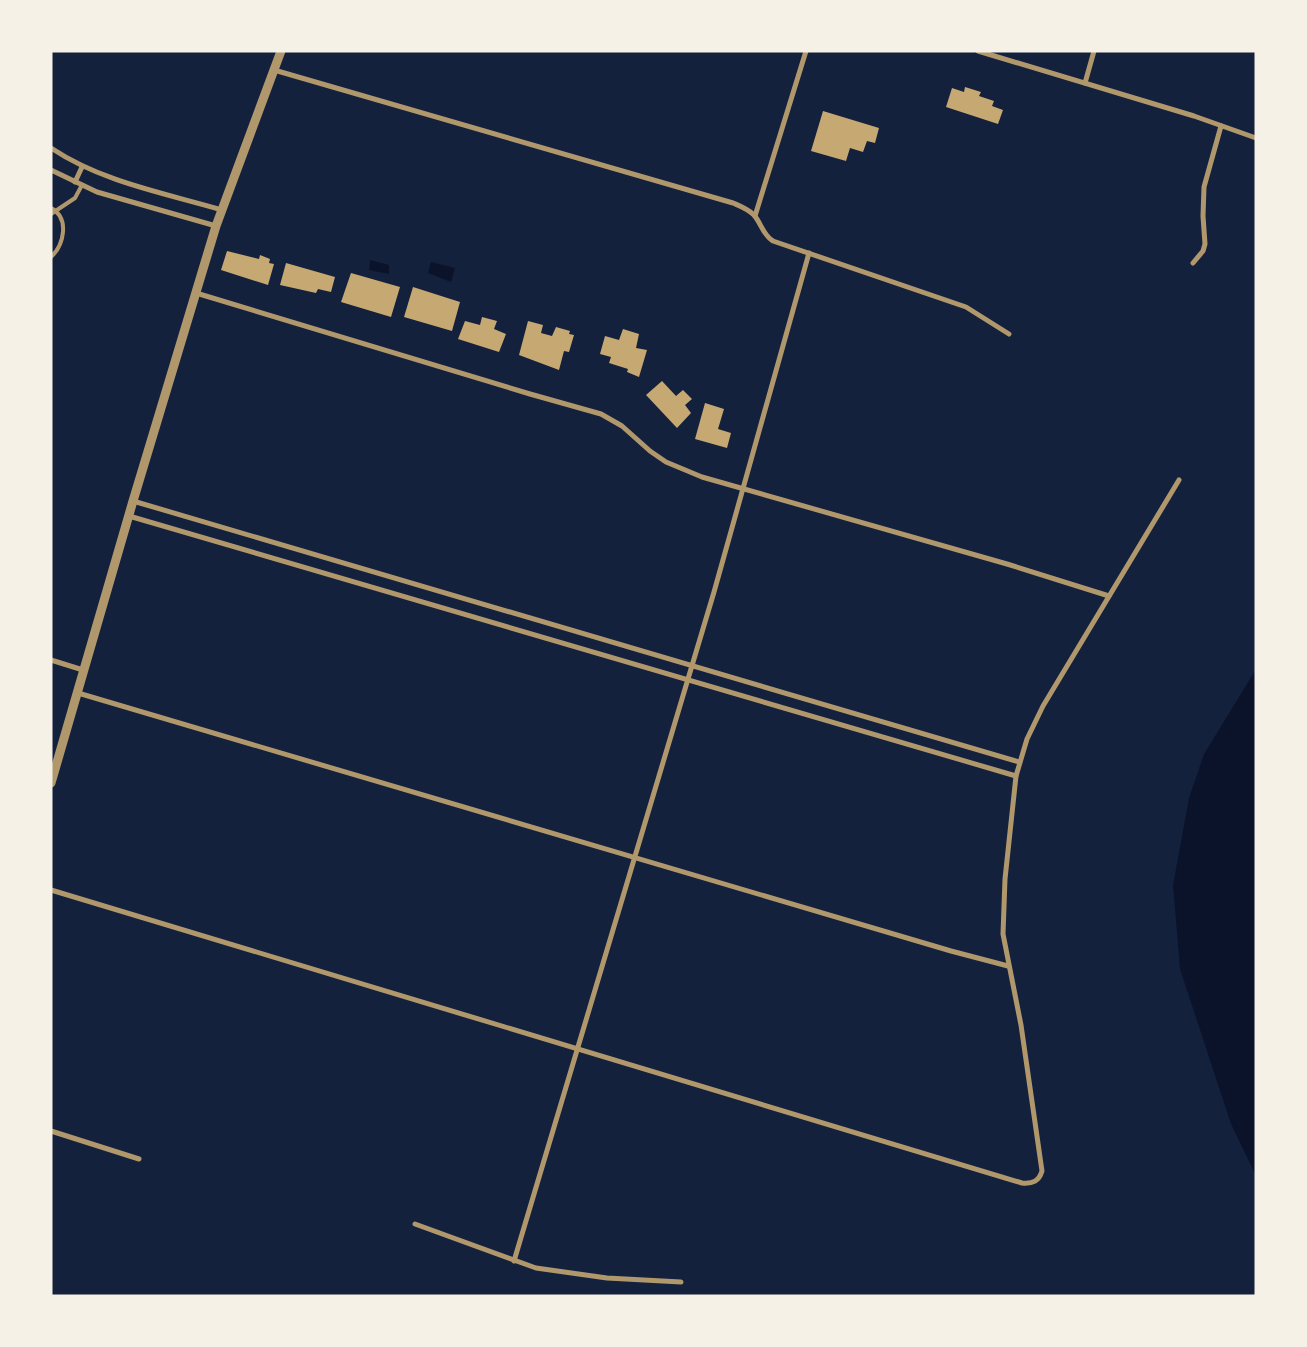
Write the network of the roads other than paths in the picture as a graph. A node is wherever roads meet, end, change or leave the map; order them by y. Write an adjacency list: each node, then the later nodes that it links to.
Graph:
1 (280, 51): 5 (street)
2 (806, 51): 18 (street)
3 (978, 51): 6 (street)
4 (1094, 51): 6 (street)
5 (274, 70): 15 (street); 18 (street)
6 (1085, 83): 7 (street)
7 (1221, 126): 8 (street); 22 (street)
8 (1256, 138)
9 (51, 148): 10 (street)
10 (82, 167): 12 (street); 15 (street)
11 (51, 170): 12 (street)
12 (75, 182): 13 (street)
13 (82, 185): 16 (lane); 19 (street)
14 (51, 208): 16 (lane)
15 (222, 210): 19 (street)
16 (57, 211): 17 (lane); 21 (lane)
17 (51, 214)
18 (755, 216): 20 (street)
19 (216, 226): 23 (street)
20 (809, 253): 24 (street); 26 (street)
21 (51, 257)
22 (1193, 263)
23 (196, 293): 26 (street); 27 (street)
24 (1009, 334)
25 (1179, 480): 29 (street)
26 (743, 488): 29 (street); 31 (street)
27 (133, 501): 28 (street); 31 (street)
28 (129, 516): 32 (street); 33 (street)
29 (1109, 596): 35 (street)
30 (51, 660): 32 (street)
31 (690, 666): 33 (street); 35 (street)
32 (83, 670): 34 (street)
33 (686, 679): 36 (street); 38 (street)
34 (78, 693): 37 (street); 38 (street)
35 (1019, 762): 36 (street)
36 (1016, 776): 40 (street)
37 (51, 783)
38 (634, 858): 40 (street); 41 (street)
39 (51, 890): 41 (street)
40 (1008, 966): 41 (street)
41 (577, 1048): 45 (street)
42 (51, 1131): 43 (street)
43 (140, 1159)
44 (415, 1224): 45 (street)
45 (514, 1261): 46 (street)
46 (681, 1282)

